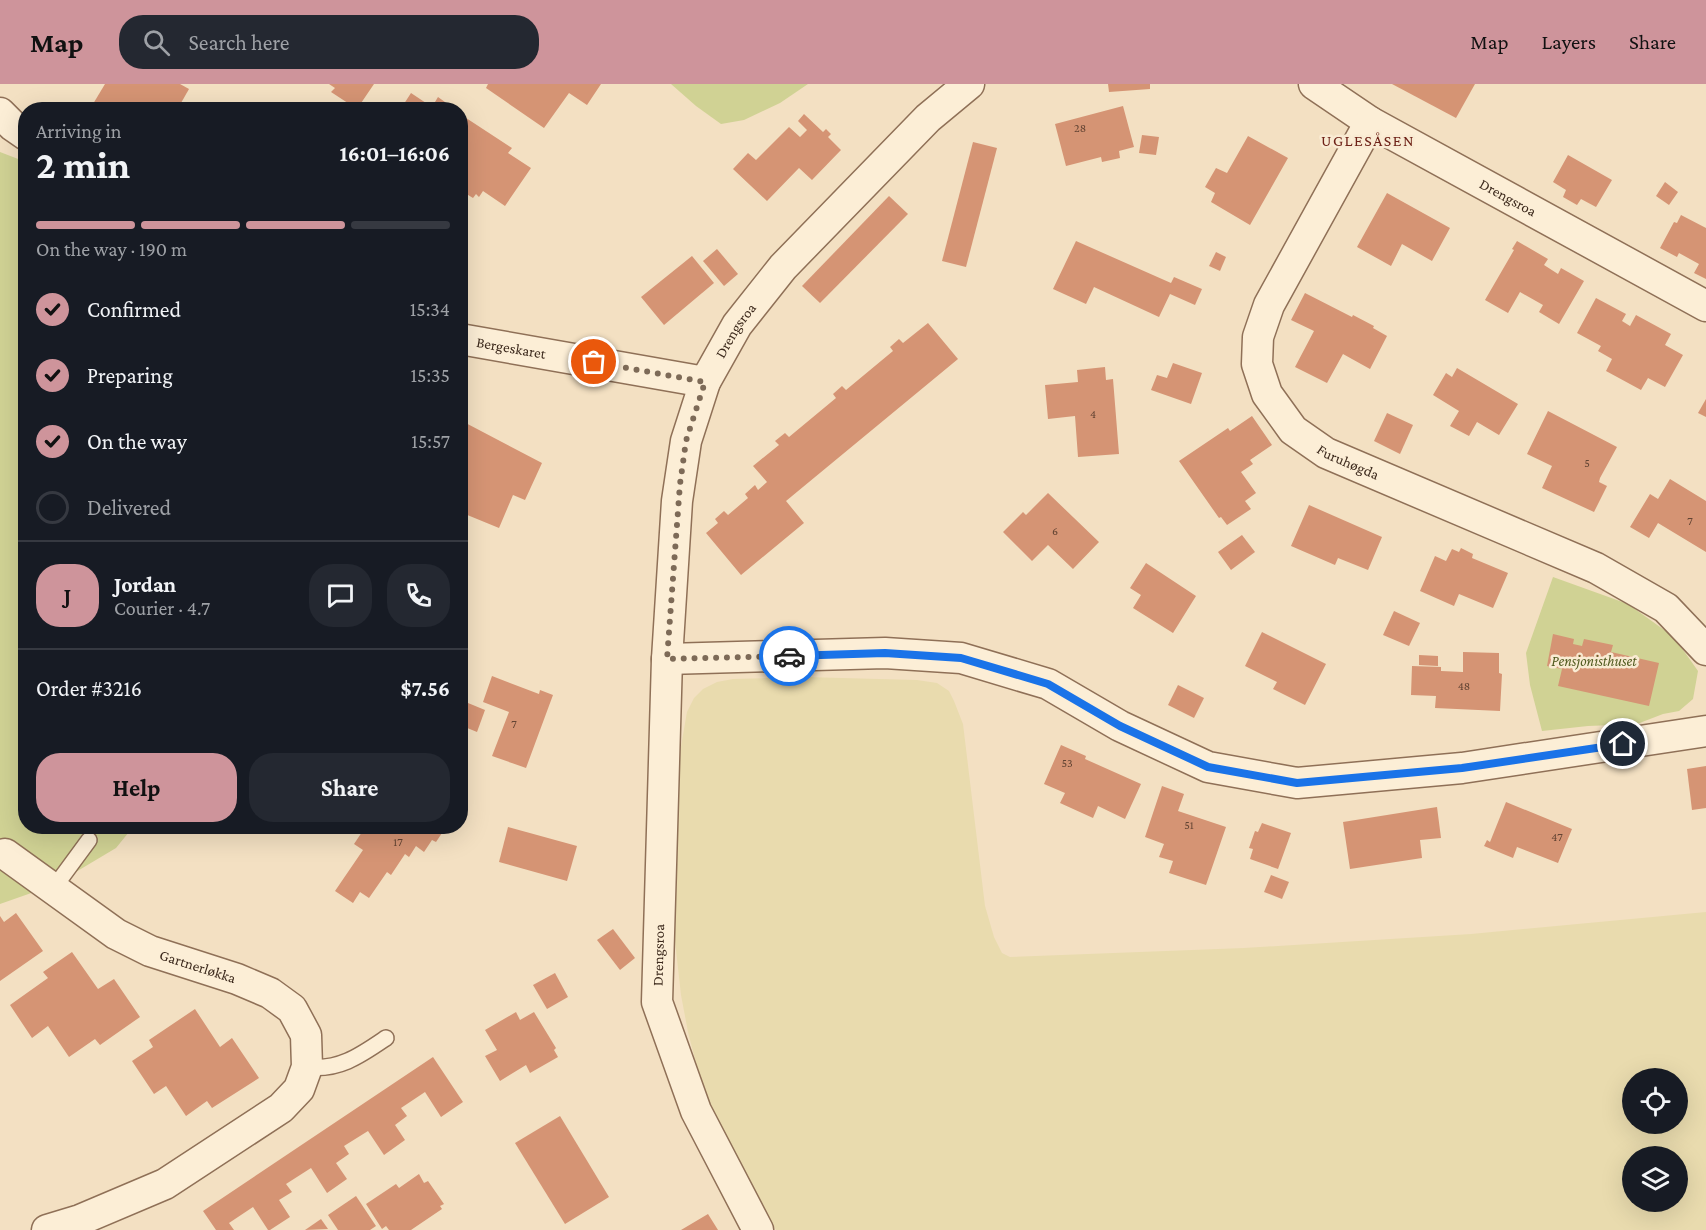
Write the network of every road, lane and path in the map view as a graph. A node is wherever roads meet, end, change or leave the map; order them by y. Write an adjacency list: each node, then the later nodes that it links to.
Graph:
1 (969, 84): 8 (street, Drengsroa)
2 (1314, 84): 4 (street, Drengsroa)
3 (0, 113): 5 (street)
4 (1370, 122): 6 (street, Drengsroa); 9 (street, Furuhøgda)
5 (18, 129)
6 (1706, 306)
7 (468, 340): 8 (street, Bergeskaret)
8 (705, 382): 10 (street, Drengsroa)
9 (1706, 650)
10 (667, 659): 11 (street); 18 (street, Drengsroa)
11 (1706, 731)
12 (89, 840): 14 (lane)
13 (5, 854): 14 (street, Gartnerløkka)
14 (53, 889): 16 (street, Gartnerløkka)
15 (386, 1038): 16 (lane)
16 (307, 1067): 17 (street, Gartnerløkka)
17 (47, 1230)
18 (758, 1230)

